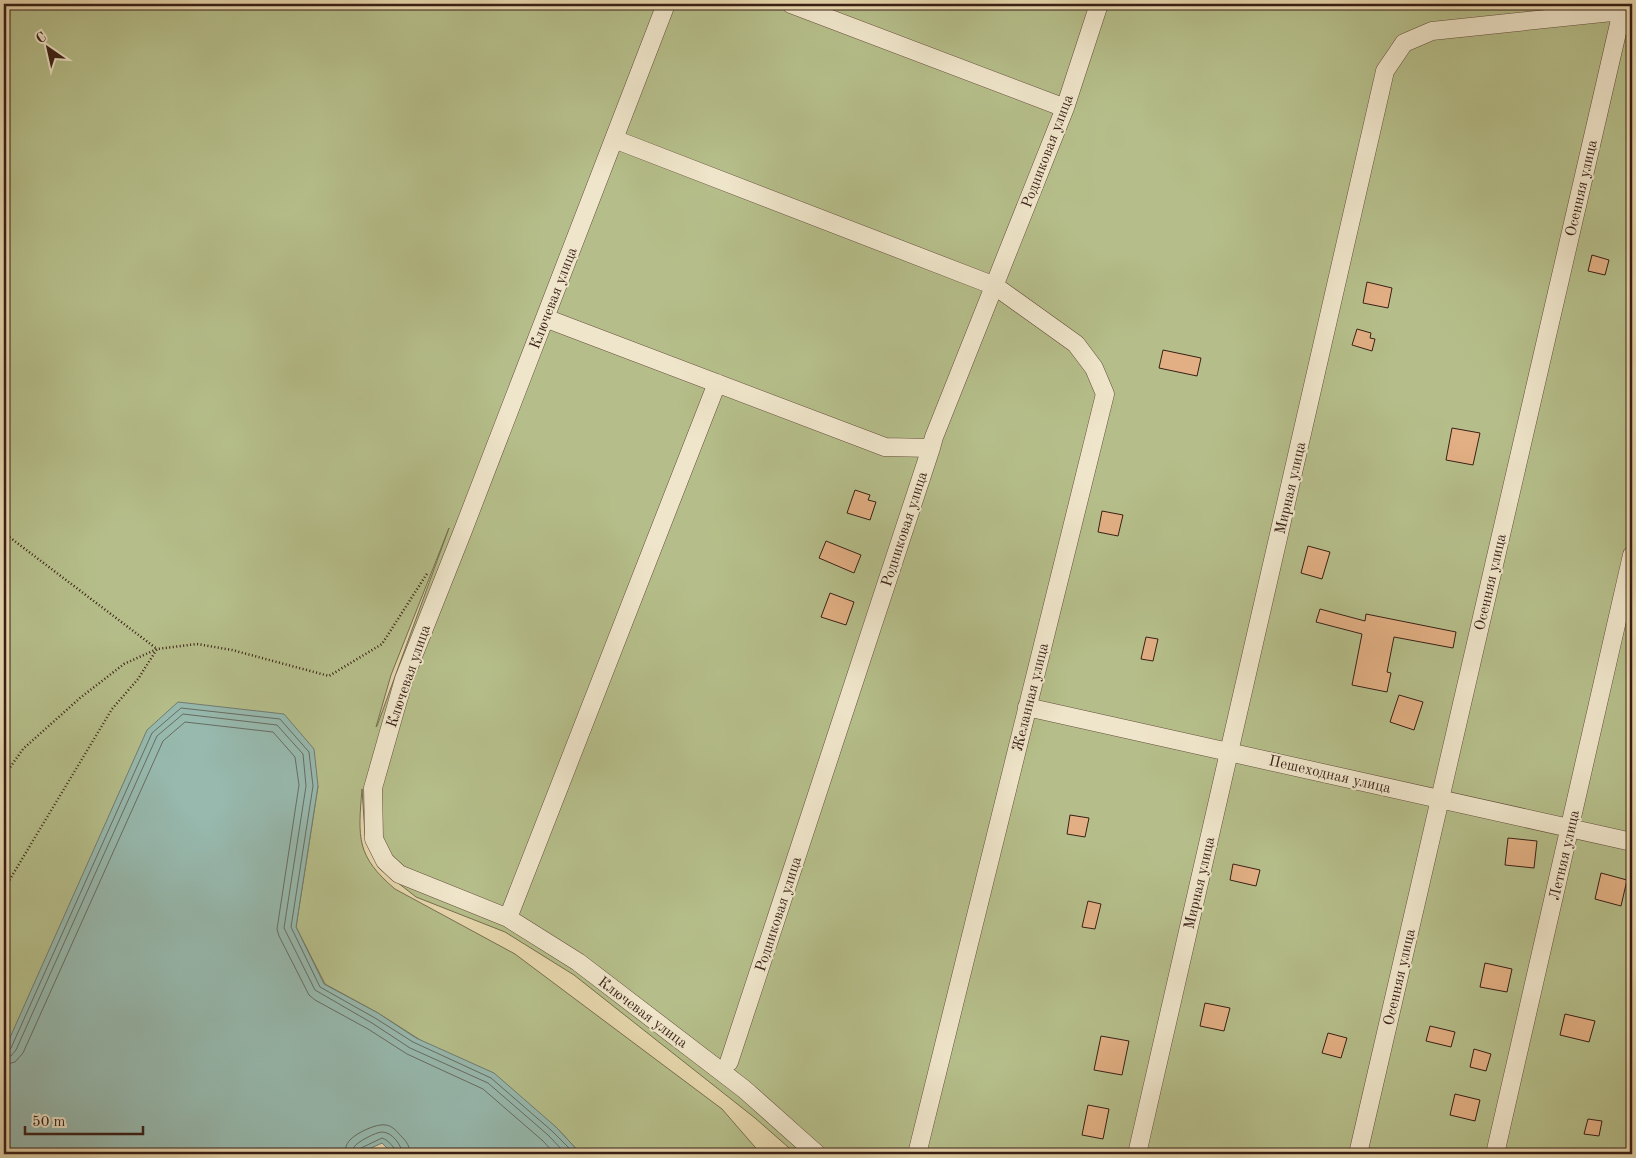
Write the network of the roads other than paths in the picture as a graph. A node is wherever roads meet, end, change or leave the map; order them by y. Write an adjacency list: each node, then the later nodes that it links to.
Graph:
1 (666, 4): 6 (street, Ключевая улица)
2 (791, 4): 5 (street)
3 (1100, 4): 5 (street, Родниковая улица)
4 (1623, 10): 13 (street, Мирная улица); 14 (street, Осенняя улица)
5 (1065, 108): 7 (street, Родниковая улица)
6 (614, 139): 7 (street, Желанная улица); 8 (street, Ключевая улица)
7 (994, 286): 10 (street, Родниковая улица); 12 (street, Желанная улица)
8 (546, 318): 9 (street); 17 (street, Ключевая улица)
9 (717, 383): 10 (street); 17 (street)
10 (931, 448): 18 (street, Родниковая улица)
11 (1632, 555): 15 (street, Летняя улица)
12 (1028, 707): 13 (street, Пешеходная улица); 20 (street, Желанная улица)
13 (1230, 752): 14 (street, Пешеходная улица); 21 (street, Мирная улица)
14 (1440, 799): 15 (street, Пешеходная улица); 22 (street, Осенняя улица)
15 (1570, 828): 16 (street, Пешеходная улица); 23 (street, Летняя улица)
16 (1632, 842)
17 (508, 918): 19 (street, Ключевая улица)
18 (729, 1062)
19 (817, 1154)
20 (917, 1154)
21 (1138, 1154)
22 (1358, 1154)
23 (1495, 1154)

